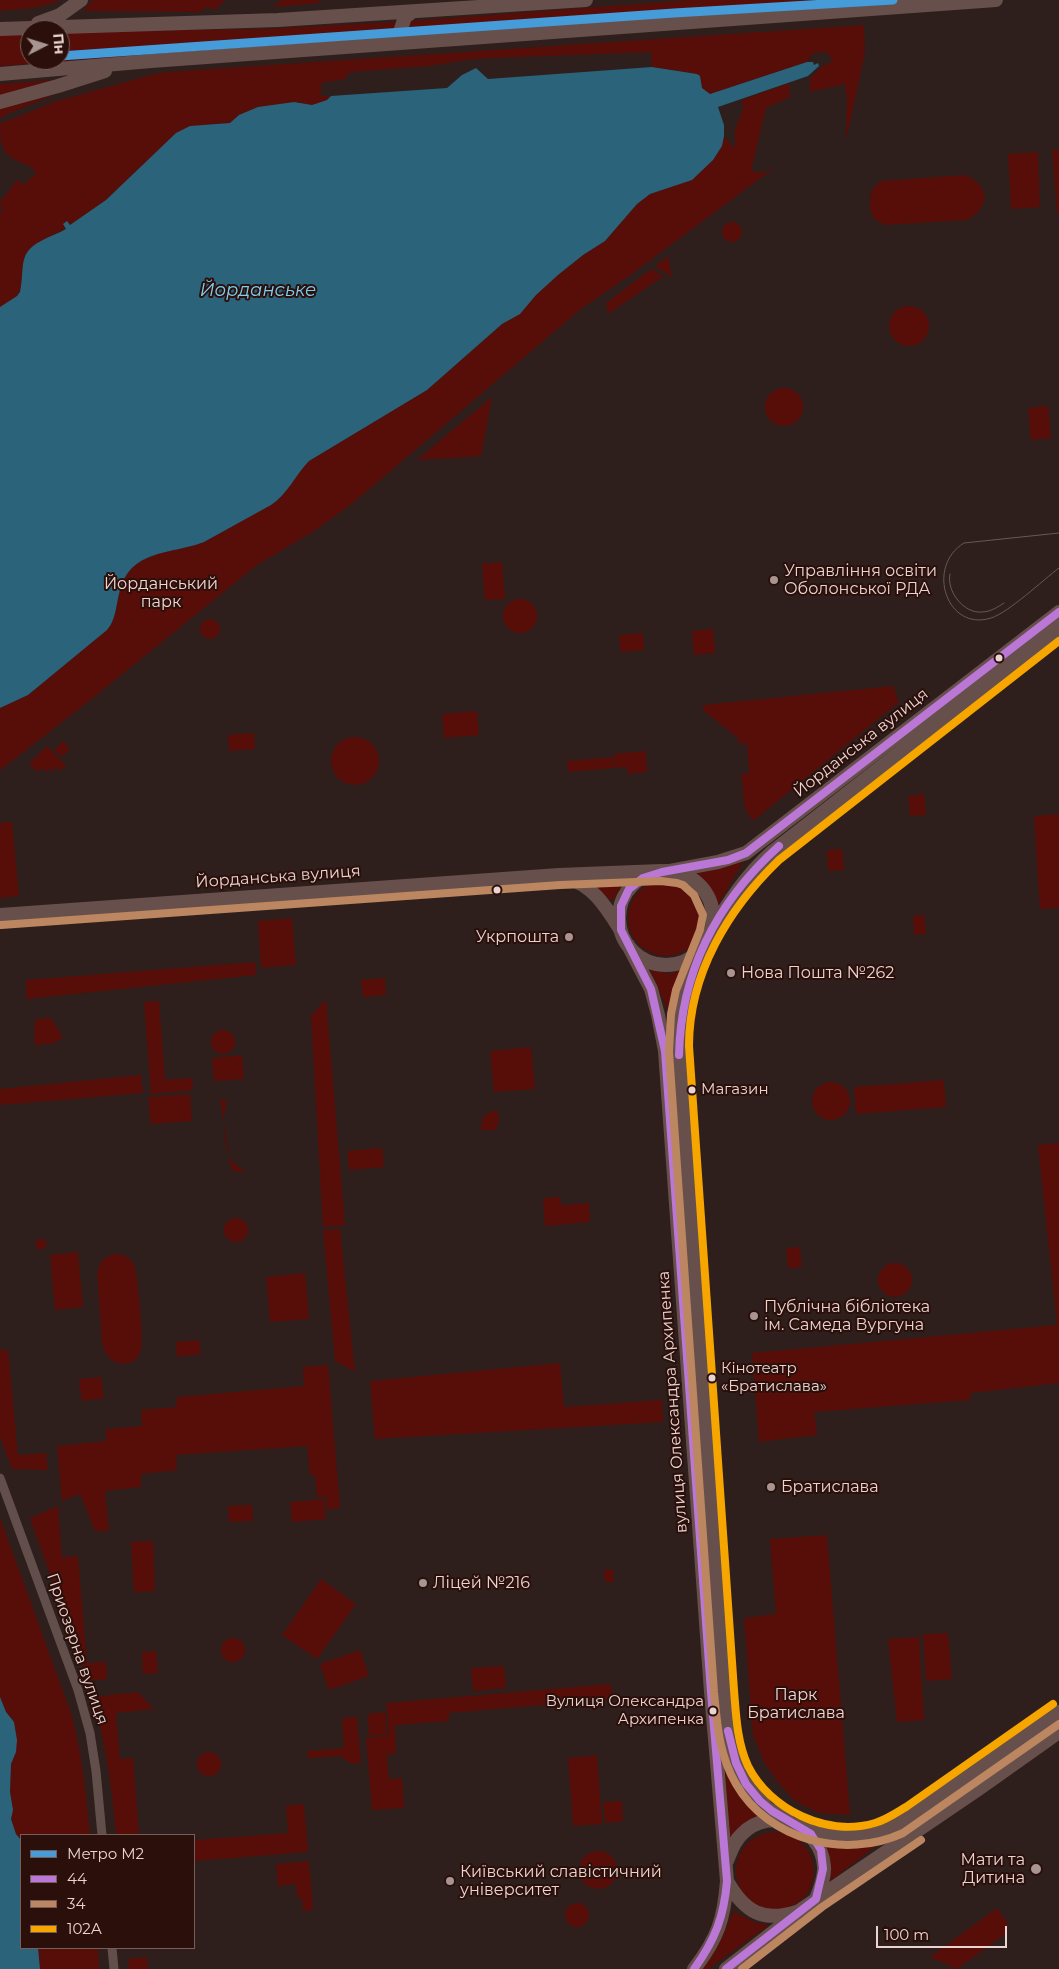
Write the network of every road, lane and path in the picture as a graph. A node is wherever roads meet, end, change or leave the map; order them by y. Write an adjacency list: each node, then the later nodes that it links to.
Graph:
1 (81, 0): 5 (main road)
2 (586, 0): 4 (main road)
3 (996, 0): 9 (main road)
4 (412, 12): 6 (main road); 9 (main road)
5 (48, 20)
6 (70, 27)
7 (20, 28): 8 (main road)
8 (0, 29)
9 (414, 42): 10 (main road)
10 (129, 63): 11 (main road); 12 (main road)
11 (0, 74)
12 (0, 102)
13 (1059, 612): 15 (main road, Йорданська вулиця)
14 (1059, 628): 19 (main road, Йорданська вулиця)
15 (666, 871): 16 (main road, Йорданська вулиця); 18 (main road); 19 (main road)
16 (560, 875): 17 (main road, Йорданська вулиця); 18 (main road, Йорданська вулиця)
17 (0, 915)
18 (621, 930): 20 (main road)
19 (710, 933): 21 (main road)
20 (628, 945): 21 (main road); 28 (main road, вулиця Олександра Архипенка)
21 (703, 947): 25 (main road, вулиця Олександра Архипенка)
22 (0, 1478): 27 (street, Приозерна вулиця)
23 (1059, 1712): 26 (main road)
24 (1059, 1732): 30 (main road)
25 (788, 1821): 26 (main road); 28 (main road)
26 (803, 1828): 30 (main road)
27 (102, 1834)
28 (726, 1864): 29 (main road)
29 (727, 1881): 31 (main road); 34 (main road)
30 (816, 1899): 31 (main road)
31 (799, 1911): 35 (main road)
32 (112, 1949): 33 (street)
33 (114, 1969)
34 (694, 1969)
35 (726, 1969)

